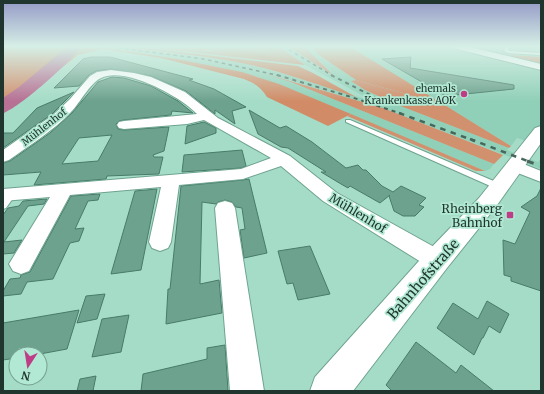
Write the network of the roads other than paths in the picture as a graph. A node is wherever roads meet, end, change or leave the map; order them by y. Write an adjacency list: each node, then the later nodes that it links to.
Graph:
1 (530, 64): 2 (street)
2 (541, 67)
3 (207, 116): 5 (street); 7 (street, Mühlenhof); 8 (street, Mühlenhof)
4 (348, 121): 12 (lane)
5 (124, 124)
6 (541, 132): 9 (street, Bahnhofstraße)
7 (3, 157)
8 (284, 159): 11 (street); 17 (street, Mühlenhof)
9 (516, 166): 10 (street); 12 (street, Bahnhofstraße)
10 (541, 177)
11 (170, 180): 13 (street); 16 (street)
12 (500, 187): 17 (street, Bahnhofstraße)
13 (63, 190): 14 (street); 18 (street)
14 (6, 198)
15 (224, 208): 19 (street)
16 (160, 242)
17 (437, 260): 20 (street, Bahnhofstraße)
18 (21, 264)
19 (247, 391)
20 (329, 391)

